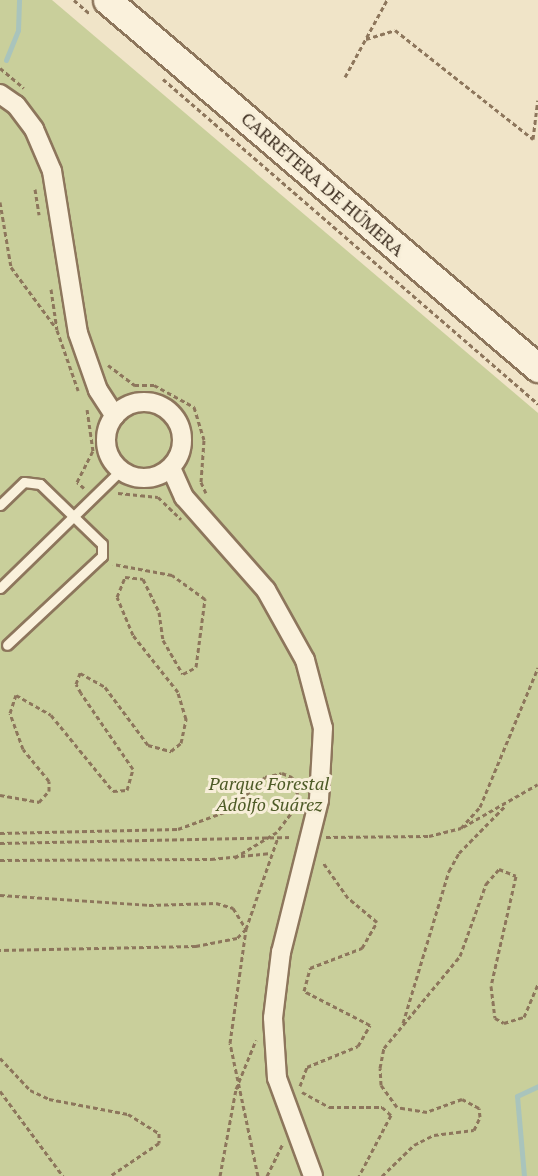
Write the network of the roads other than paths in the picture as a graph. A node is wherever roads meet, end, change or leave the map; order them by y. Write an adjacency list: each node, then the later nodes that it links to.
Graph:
1 (132, 0): 3 (main road)
2 (99, 8): 3 (main road, CARRETERA DE HÚMERA)
3 (206, 83): 5 (main road, CARRETERA DE HÚMERA)
4 (0, 94): 6 (street)
5 (538, 368)
6 (115, 416): 7 (street); 8 (street)
7 (171, 468): 8 (street); 13 (street)
8 (120, 471): 10 (lane)
9 (0, 505): 10 (lane)
10 (73, 515): 11 (lane); 12 (lane)
11 (0, 588)
12 (7, 645)
13 (313, 1176)

